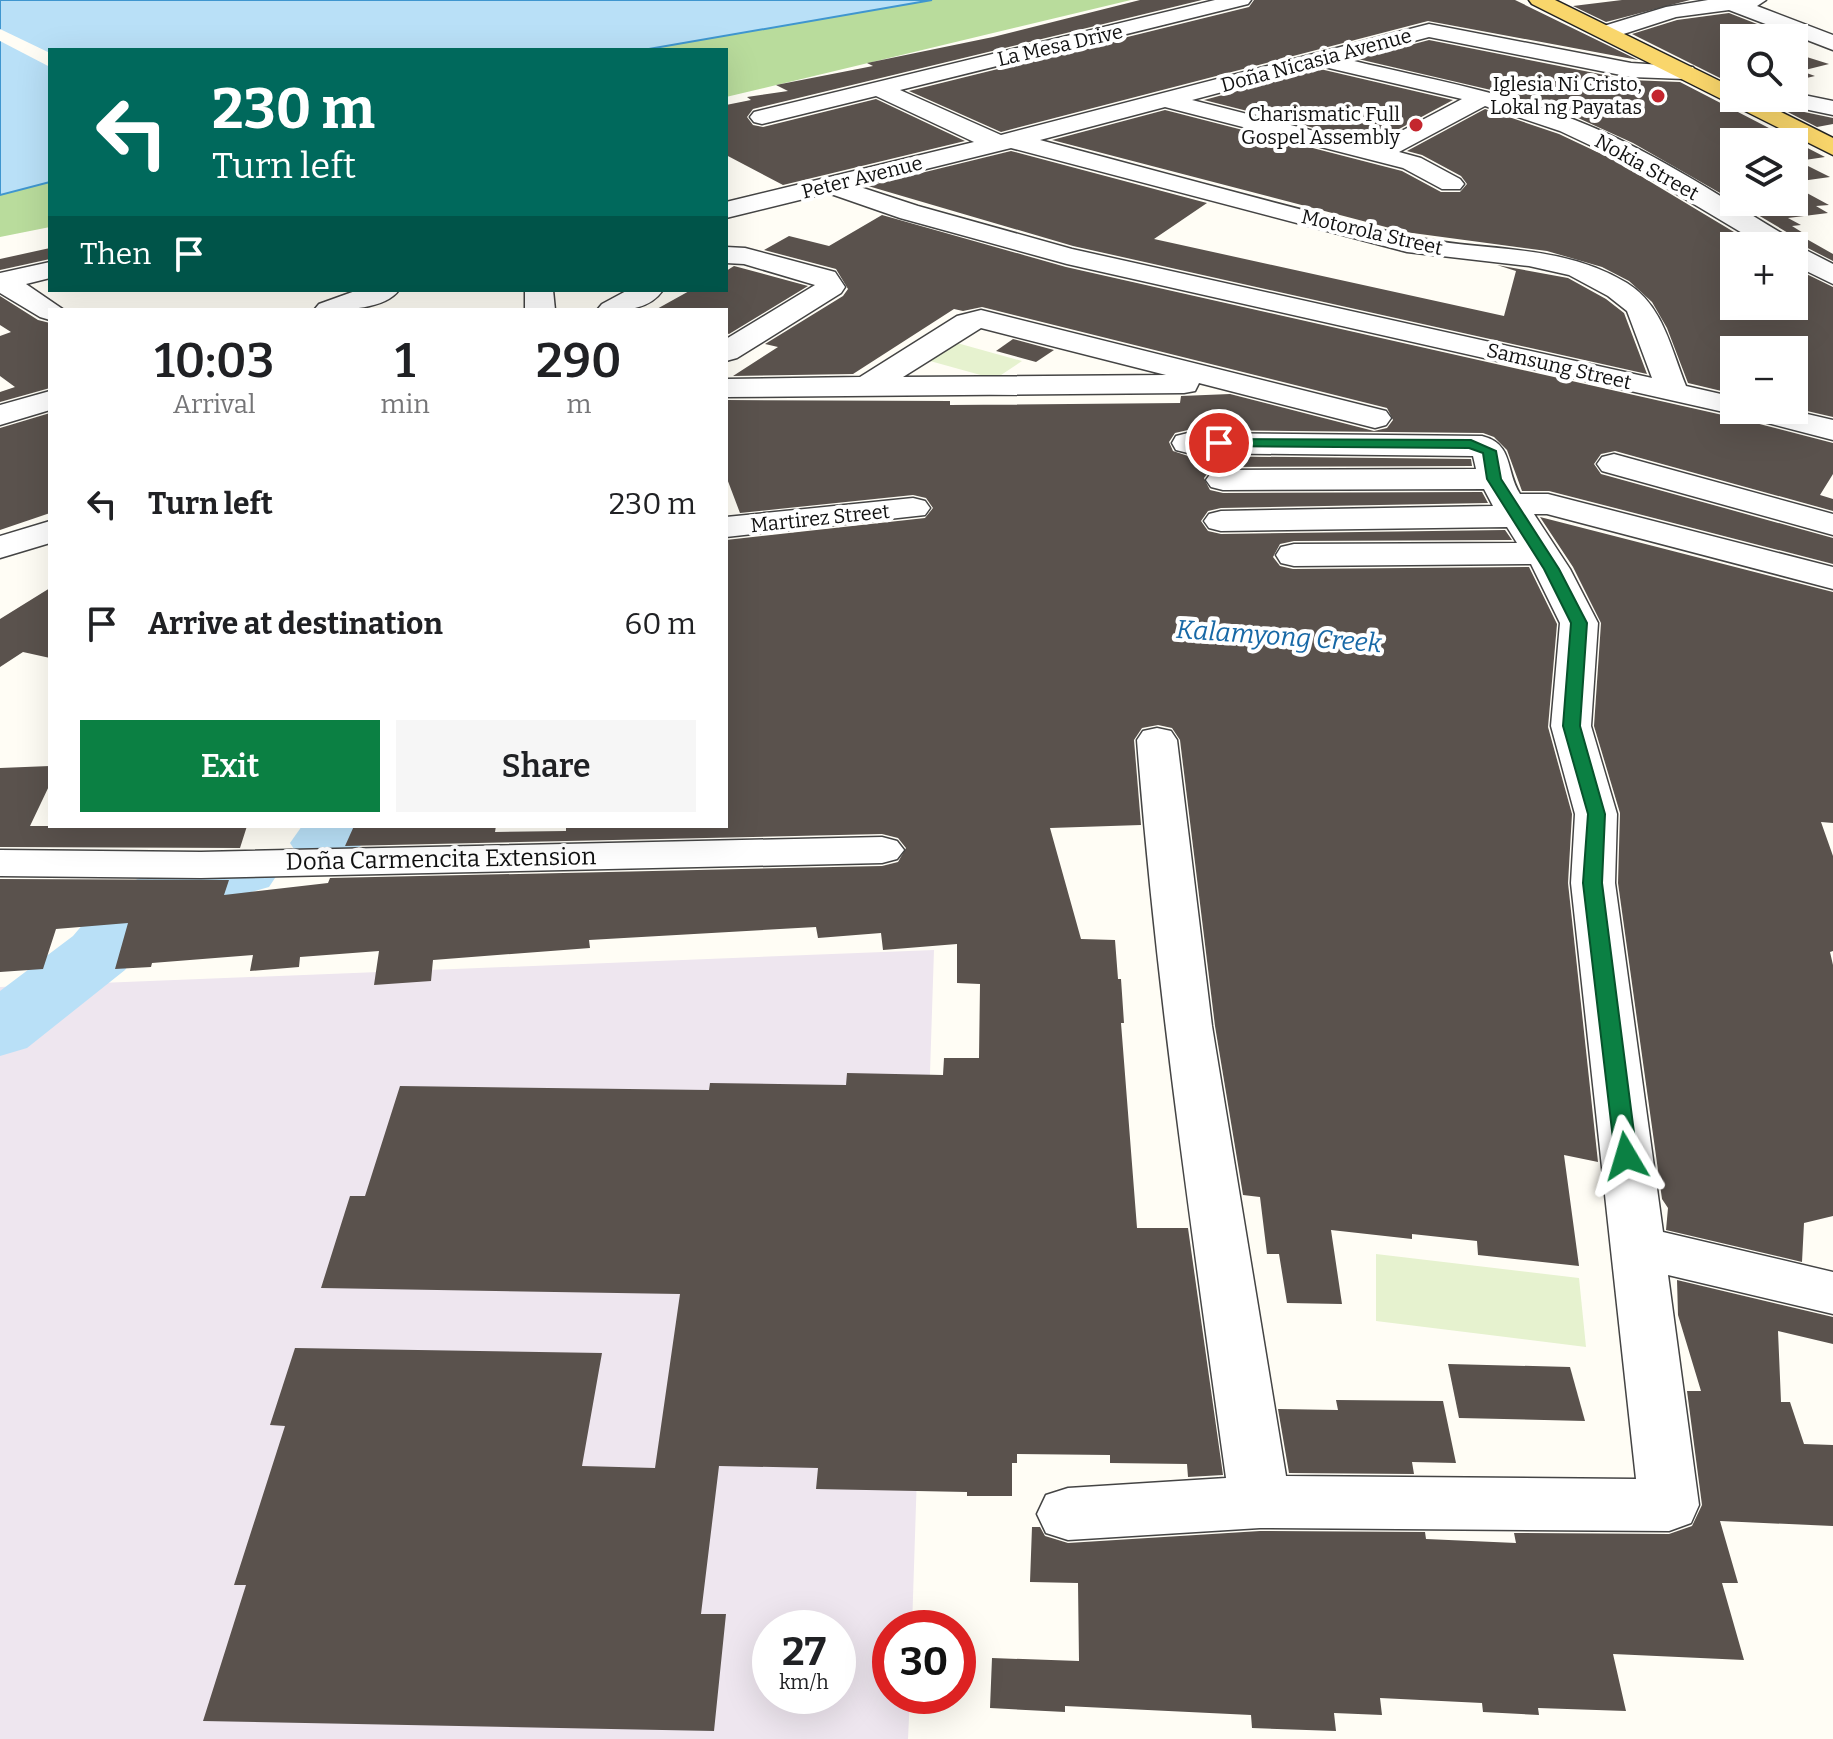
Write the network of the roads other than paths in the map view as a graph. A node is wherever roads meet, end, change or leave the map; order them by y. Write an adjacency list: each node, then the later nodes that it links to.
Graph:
1 (1241, 0): 14 (street, La Mesa Drive)
2 (1539, 0): 7 (main road)
3 (1756, 0): 4 (street)
4 (1726, 1): 5 (street); 8 (street)
5 (1673, 11): 6 (street); 7 (street)
6 (1715, 24)
7 (1605, 33): 11 (main road)
8 (1833, 43)
9 (1317, 59): 11 (street, Doña Nicasia Avenue); 17 (street, Nokia Street); 18 (street, Doña Nicasia Avenue)
10 (1808, 63): 13 (street)
11 (1692, 76): 12 (street, Doña Nicasia Avenue); 15 (main road)
12 (1720, 83)
13 (1833, 85): 16 (street)
14 (879, 89): 20 (street, La Mesa Drive); 21 (street)
15 (1720, 90)
16 (1808, 94)
17 (1480, 99): 23 (street); 27 (street, Nokia Street)
18 (1167, 100): 21 (street, Doña Nicasia Avenue); 23 (street)
19 (1762, 112): 22 (main road)
20 (762, 117)
21 (1005, 141): 25 (street, Peter Avenue); 44 (street, Motorola Street)
22 (1833, 148)
23 (1378, 153): 24 (street)
24 (1451, 184)
25 (830, 185): 26 (street, Peter Avenue); 44 (street, Samsung Street)
26 (728, 210)
27 (1760, 232)
28 (728, 255): 40 (street)
29 (1808, 261): 31 (street)
30 (48, 270): 32 (street)
31 (1833, 276)
32 (1, 282): 39 (street)
33 (309, 292): 36 (street)
34 (380, 292): 37 (street)
35 (645, 292): 38 (street)
36 (332, 308)
37 (336, 308)
38 (616, 308)
39 (48, 310)
40 (728, 351)
41 (1242, 384): 43 (street); 43 (street); 46 (street)
42 (728, 388): 43 (street)
43 (865, 388)
44 (1672, 391): 45 (street, Samsung Street)
45 (1720, 403)
46 (1375, 418)
47 (1808, 424): 48 (street)
48 (1833, 430)
49 (1188, 443): 52 (street)
50 (1614, 464): 55 (street)
51 (1223, 480): 52 (street)
52 (1507, 499): 54 (street); 59 (street); 61 (street)
53 (913, 508): 56 (street, Martirez Street)
54 (1221, 521)
55 (1833, 525)
56 (728, 527)
57 (48, 533): 58 (street)
58 (0, 547)
59 (1540, 553): 60 (street); 65 (street)
60 (1294, 555)
61 (1833, 578)
62 (1157, 740): 67 (street)
63 (882, 850): 64 (street, Doña Carmencita Extension)
64 (0, 863)
65 (1637, 1247): 66 (street); 67 (street)
66 (1833, 1293)
67 (1260, 1502): 68 (street)
68 (1068, 1514)

